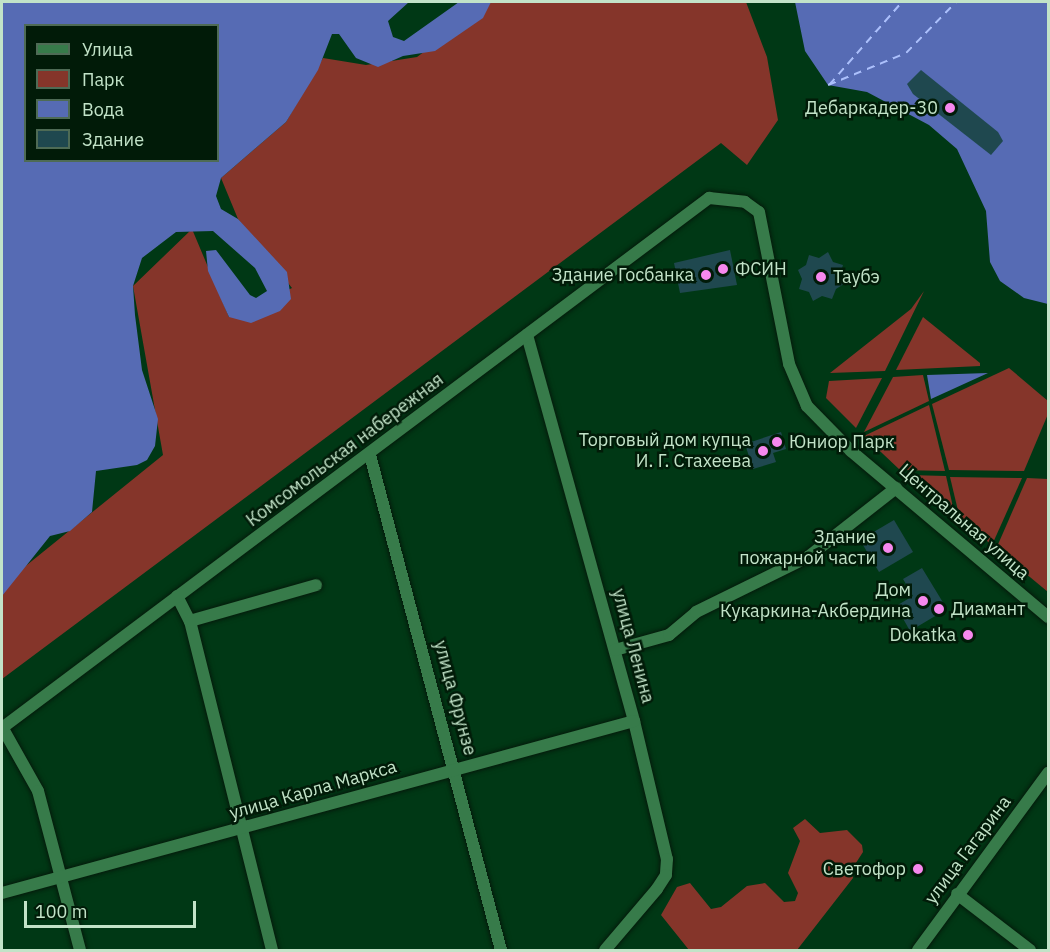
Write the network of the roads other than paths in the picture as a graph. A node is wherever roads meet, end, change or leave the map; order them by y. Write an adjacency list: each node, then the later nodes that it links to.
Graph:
1 (709, 198): 2 (street, Комсомольская набережная); 4 (street, Центральная улица)
2 (527, 335): 3 (street, Комсомольская набережная); 9 (street, улица Ленина)
3 (370, 455): 6 (street, Комсомольская набережная); 12 (street, улица Фрунзе)
4 (896, 488): 7 (street, Центральная улица); 9 (street)
5 (316, 585): 8 (street)
6 (177, 596): 8 (street); 11 (street, Комсомольская набережная)
7 (1048, 617)
8 (190, 621): 14 (street)
9 (615, 650): 10 (street, улица Ленина)
10 (634, 721): 12 (street, улица Карла Маркса); 21 (street, улица Ленина)
11 (2, 728): 15 (street)
12 (454, 768): 14 (street, улица Карла Маркса); 20 (street, улица Фрунзе)
13 (1048, 773): 17 (street, улица Гагарина)
14 (241, 830): 15 (street, улица Карла Маркса); 19 (street)
15 (62, 875): 16 (street, улица Карла Маркса); 18 (street)
16 (2, 893)
17 (957, 894): 22 (street, улица Гагарина); 23 (street)
18 (80, 951)
19 (272, 951)
20 (501, 951)
21 (605, 951)
22 (918, 951)
23 (1030, 951)

